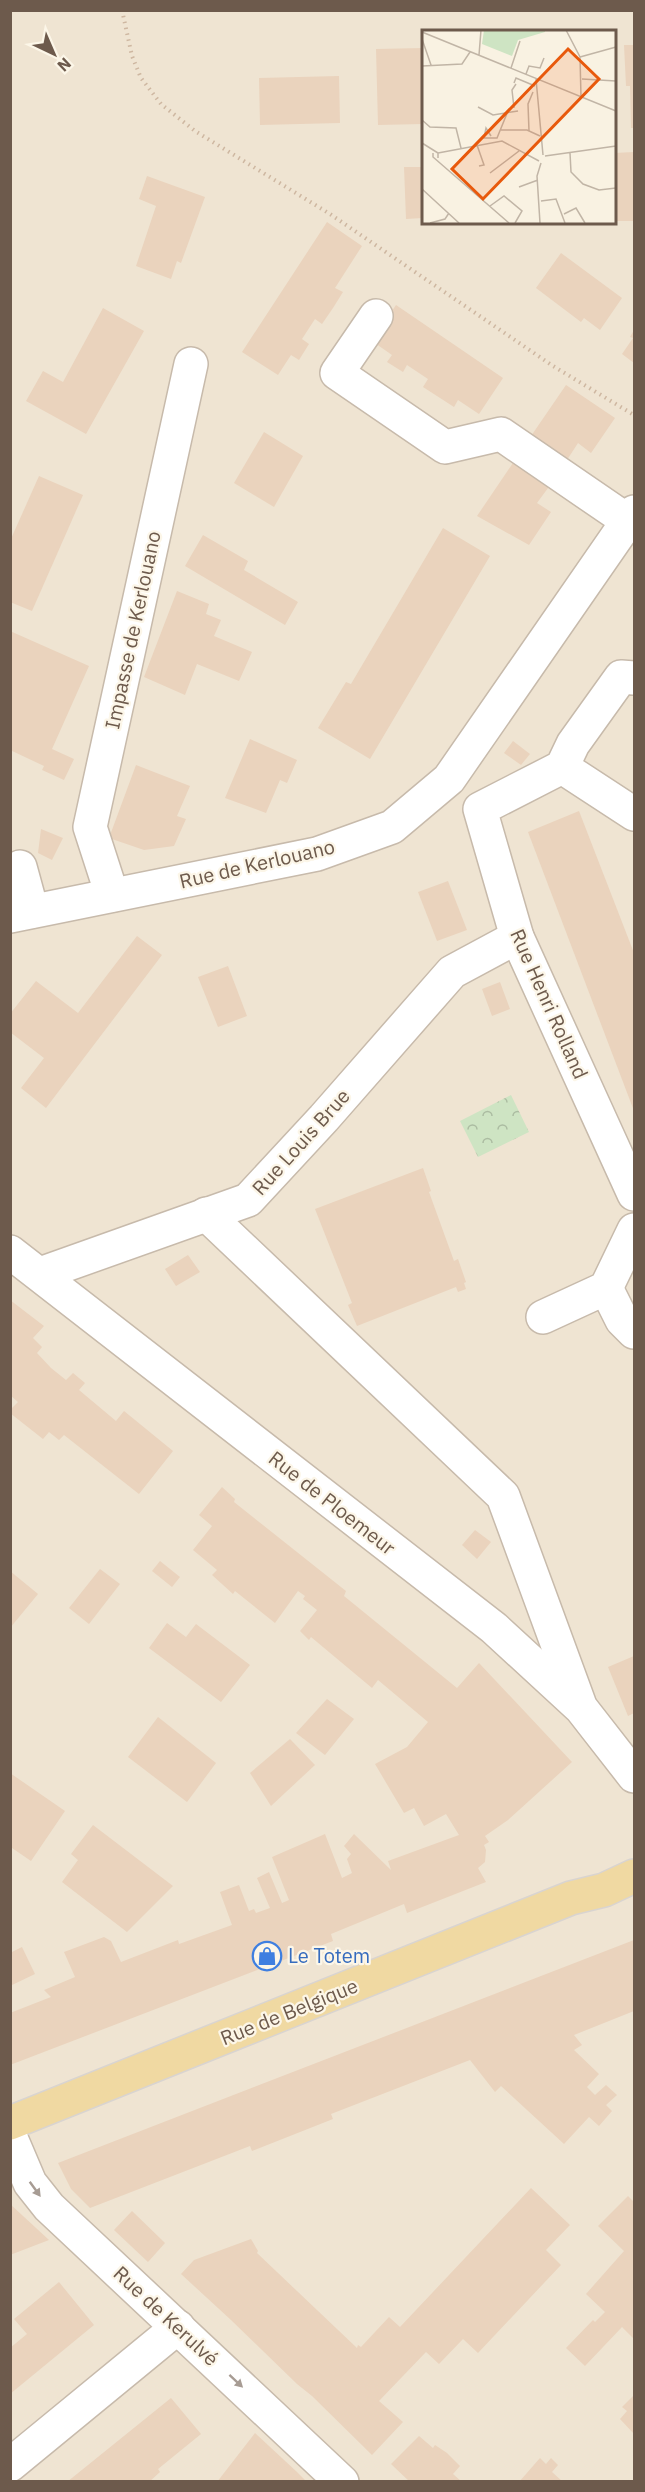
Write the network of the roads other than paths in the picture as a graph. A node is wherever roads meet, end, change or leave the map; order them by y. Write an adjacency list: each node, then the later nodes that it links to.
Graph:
1 (376, 316): 3 (street)
2 (191, 364): 10 (street, Impasse de Kerlouano)
3 (631, 516): 6 (street, Rue de Kerlouano)
4 (634, 678): 5 (street)
5 (562, 767): 7 (street); 8 (street)
6 (449, 778): 7 (street, Rue Henri Rolland); 10 (street, Rue de Kerlouano)
7 (480, 809): 12 (street, Rue Henri Rolland)
8 (634, 814)
9 (20, 867): 11 (street)
10 (112, 895): 11 (street, Rue de Kerlouano)
11 (21, 914)
12 (517, 937): 13 (street, Rue Henri Rolland); 14 (street, Rue Louis Brue)
13 (634, 1194)
14 (206, 1214): 17 (street, Rue Louis Brue); 21 (street)
15 (634, 1230): 18 (street)
16 (10, 1252): 17 (street, Rue de Ploemeur)
17 (40, 1274): 21 (street, Rue de Ploemeur)
18 (606, 1288): 19 (street); 20 (street)
19 (543, 1317)
20 (634, 1332)
21 (581, 1708): 22 (street, Rue de Ploemeur)
22 (629, 1759)
23 (634, 1876): 24 (main road, Rue de Belgique)
24 (10, 2123)
25 (10, 2136): 26 (street, Rue de Kerulvé, one-way to 26)
26 (178, 2326): 27 (street); 28 (street, Rue de Kerulvé, one-way to 28)
27 (10, 2465)
28 (342, 2481)

